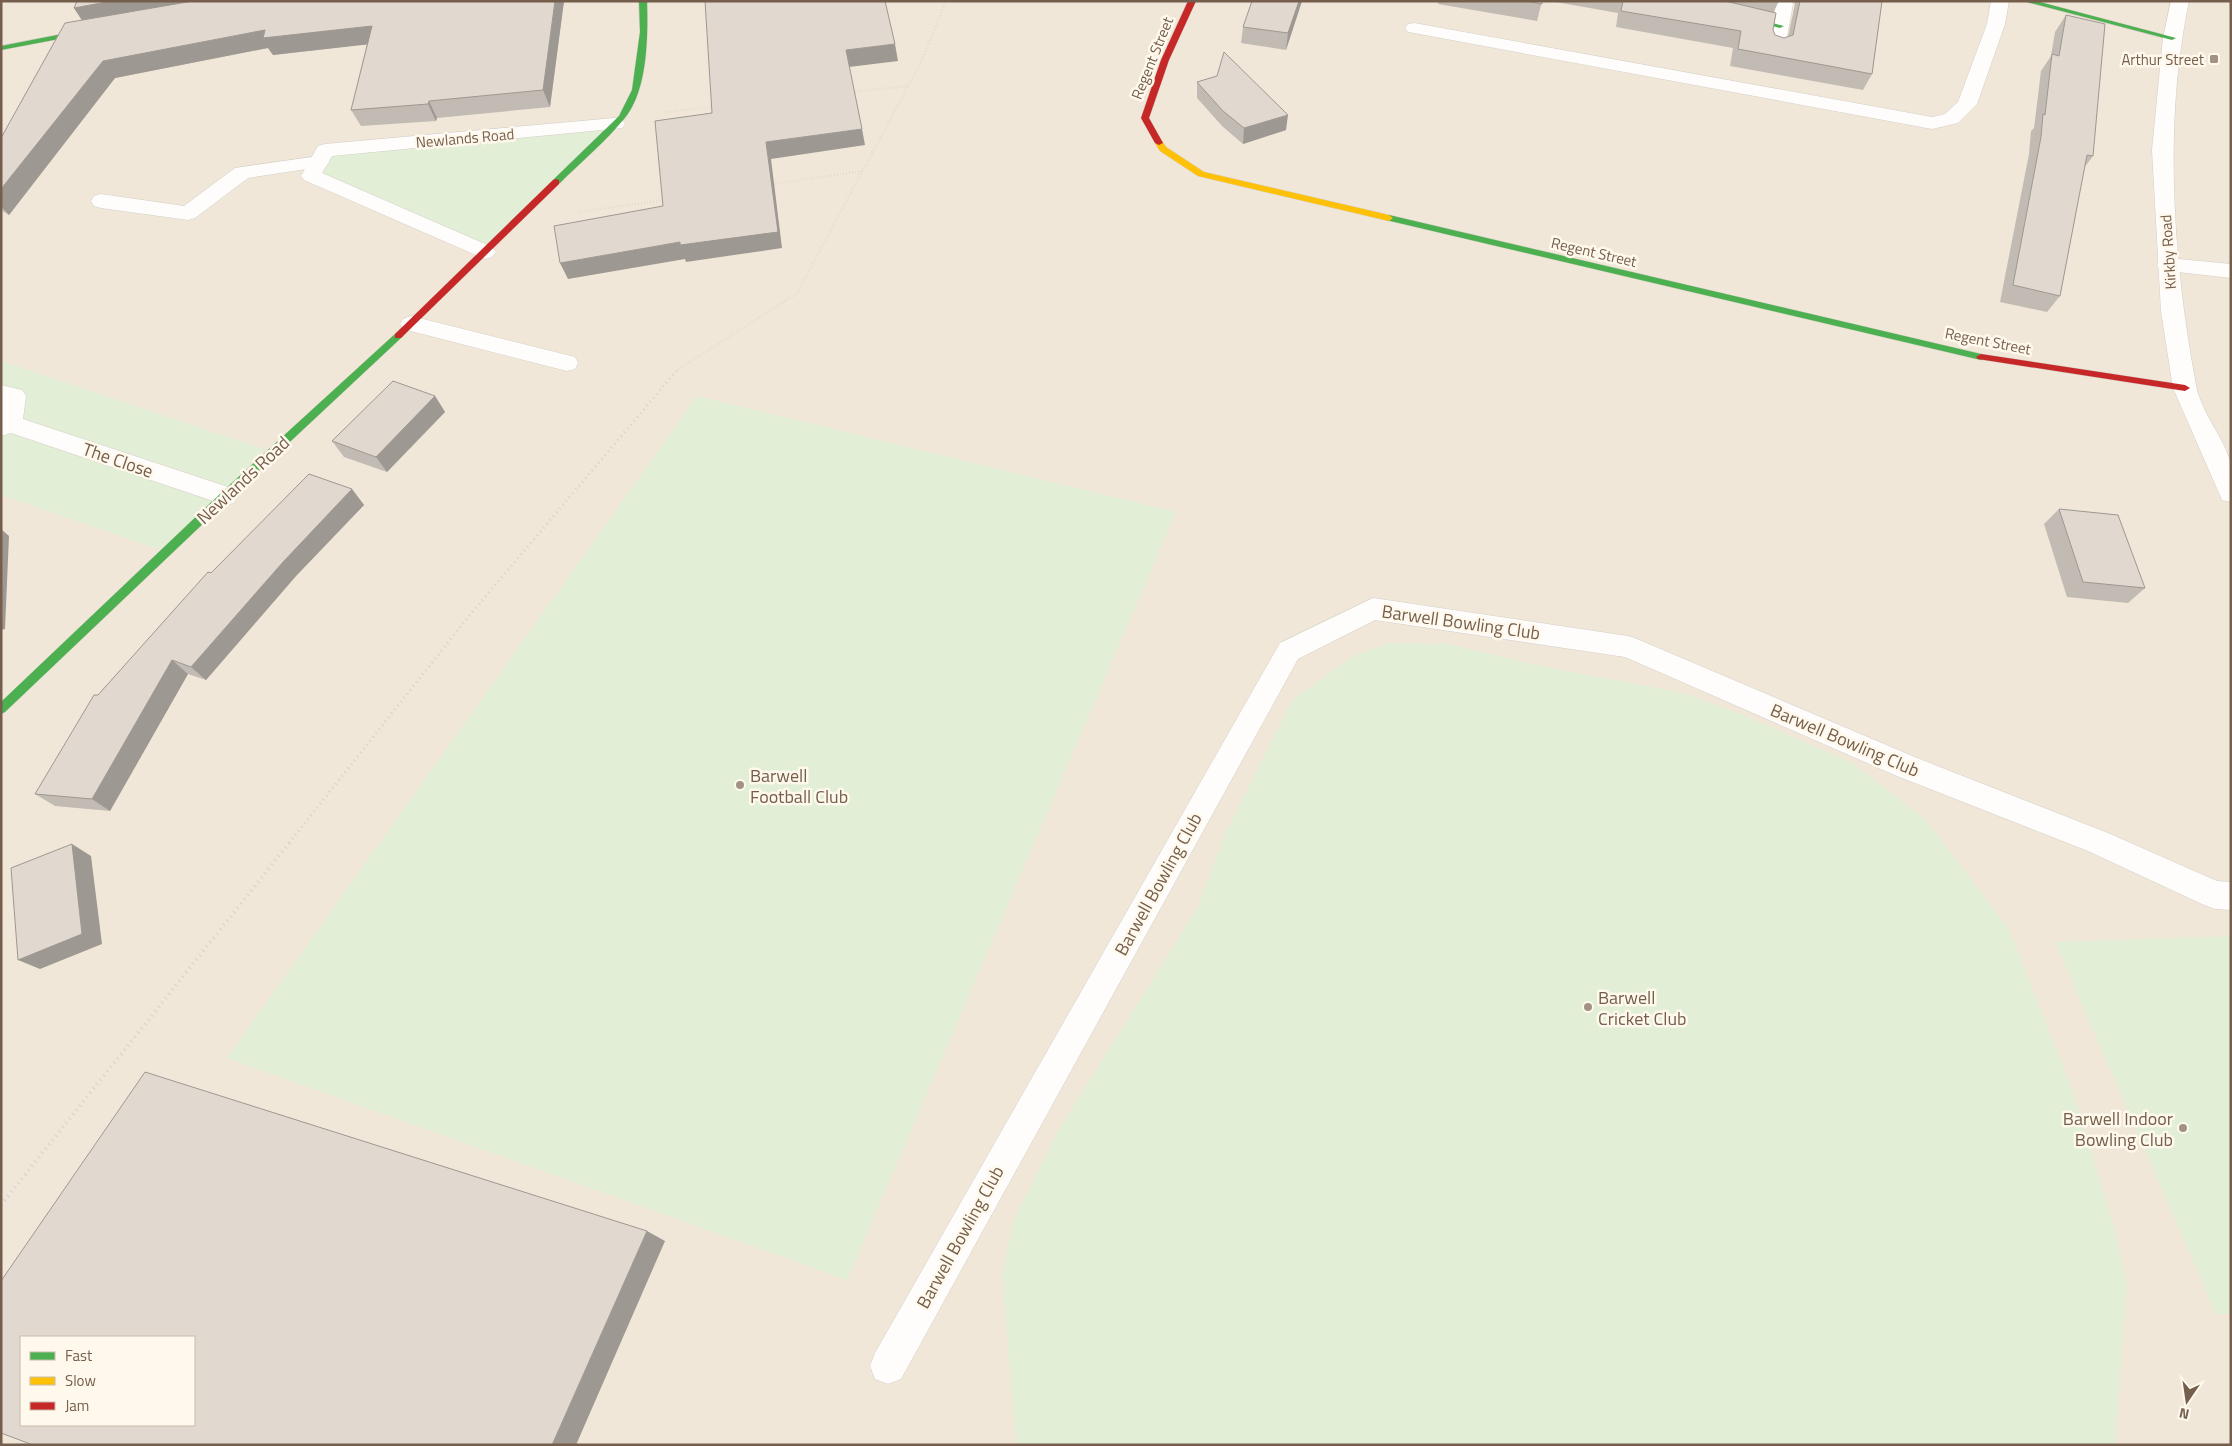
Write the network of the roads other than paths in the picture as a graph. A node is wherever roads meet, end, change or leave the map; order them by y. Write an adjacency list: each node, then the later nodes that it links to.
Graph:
1 (643, 1): 14 (street, Newlands Road)
2 (1192, 1): 22 (street, Regent Street)
3 (1679, 1): 8 (street)
4 (2000, 1): 10 (street)
5 (2026, 1): 11 (street)
6 (2180, 1): 11 (street, Kirkby Road)
7 (1784, 4): 8 (street)
8 (1780, 26): 12 (street)
9 (108, 27): 13 (street)
10 (1414, 28)
11 (2172, 38): 18 (street, Kirkby Road)
12 (1776, 47)
13 (1, 48)
14 (618, 121): 15 (street, Newlands Road); 17 (street, Newlands Road)
15 (319, 162): 16 (street); 17 (street)
16 (101, 201)
17 (485, 252): 20 (street, Newlands Road)
18 (2168, 265): 19 (street); 22 (street, Kirkby Road)
19 (2231, 271)
20 (410, 324): 21 (street); 26 (street, Newlands Road)
21 (567, 363)
22 (2185, 388): 25 (street, Kirkby Road)
23 (1, 393): 24 (street, The Close)
24 (6, 425): 26 (street, The Close)
25 (2231, 493)
26 (225, 496): 27 (street, Newlands Road)
27 (1, 709)
28 (2231, 896): 29 (street, Barwell Bowling Club)
29 (888, 1366)

